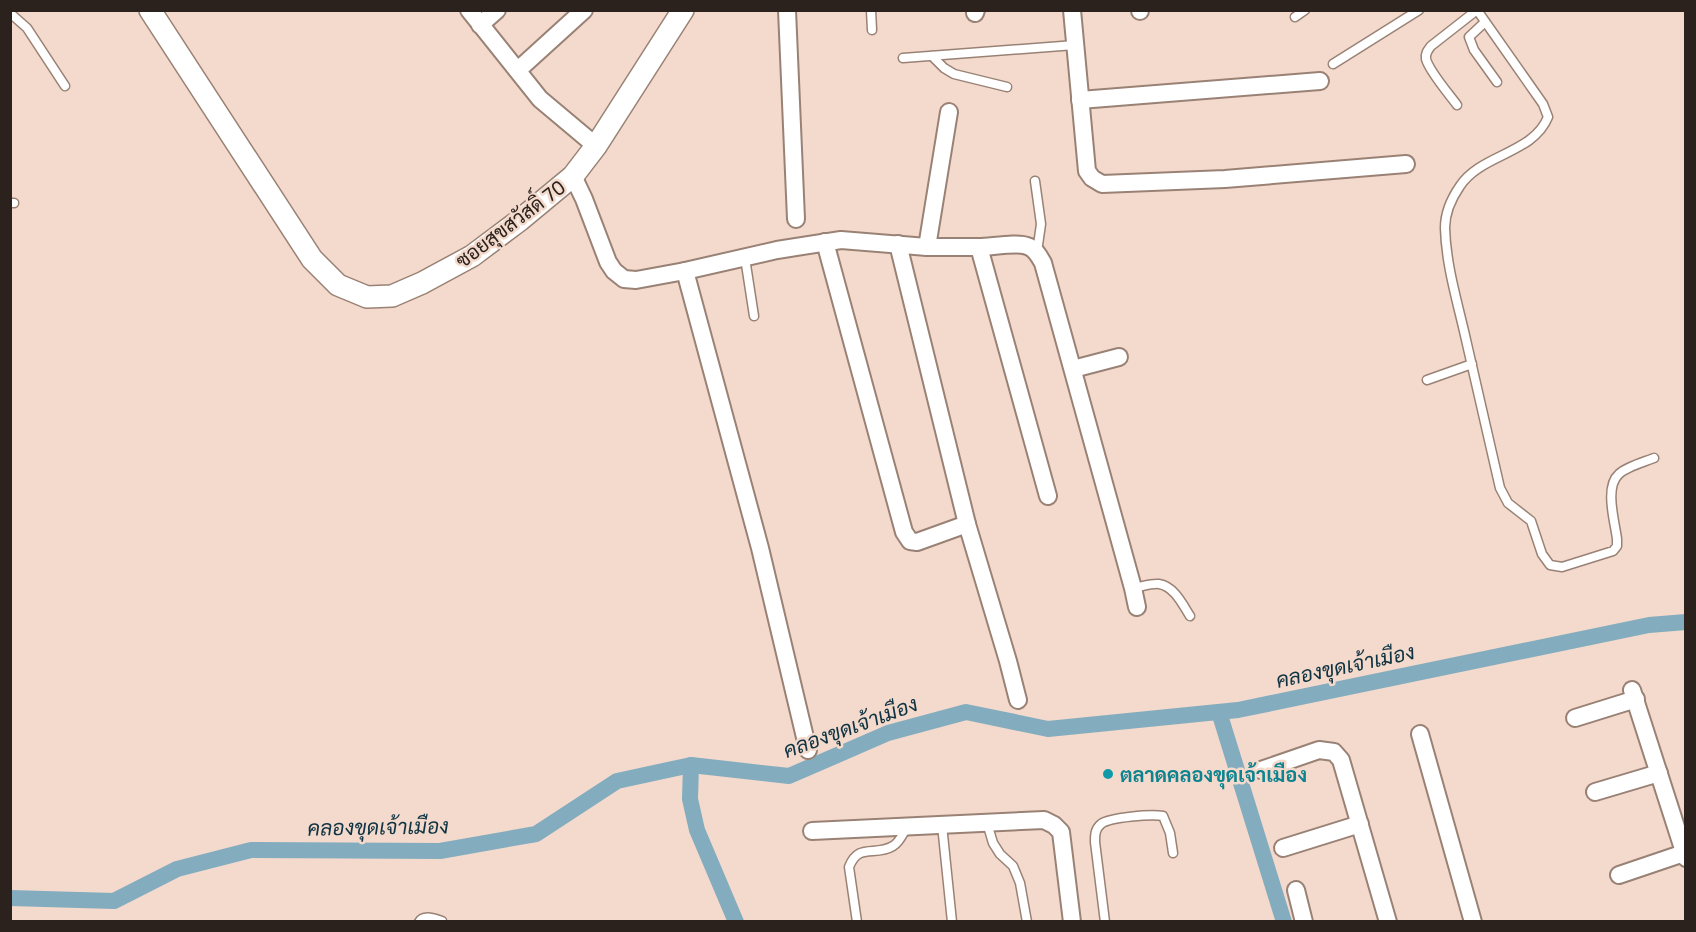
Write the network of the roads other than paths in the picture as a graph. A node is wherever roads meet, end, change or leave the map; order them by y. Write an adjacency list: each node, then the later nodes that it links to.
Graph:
1 (150, 10): 31 (street, ซอยสุขสวัสดิ์ 70)
2 (469, 10): 15 (street)
3 (497, 10): 15 (street)
4 (584, 10): 21 (street)
5 (683, 10): 29 (street, ซอยสุขสวัสดิ์ 70)
6 (787, 10): 33 (street)
7 (871, 10): 16 (lane)
8 (1072, 10): 17 (street)
9 (1305, 10): 13 (lane)
10 (1419, 10): 20 (lane)
11 (1477, 10): 14 (lane); 27 (lane)
12 (10, 13): 24 (lane)
13 (1295, 17)
14 (1485, 22): 23 (lane); 43 (lane)
15 (480, 26): 21 (street)
16 (872, 30)
17 (1075, 45): 18 (lane); 26 (street)
18 (932, 56): 19 (lane); 25 (lane)
19 (903, 58)
20 (1333, 64)
21 (518, 69): 29 (street)
22 (1320, 81): 26 (street)
23 (1497, 82)
24 (65, 86)
25 (1007, 87)
26 (1080, 100): 30 (street)
27 (1457, 105)
28 (949, 112): 36 (street)
29 (596, 146): 31 (street, ซอยสุขสวัสดิ์ 70)
30 (1406, 164)
31 (573, 177): 40 (street)
32 (1035, 180): 38 (lane)
33 (796, 219)
34 (825, 242): 35 (street); 39 (street); 48 (street)
35 (898, 244): 36 (street); 48 (street)
36 (927, 247): 37 (street)
37 (979, 247): 38 (street); 47 (street)
38 (1037, 252): 44 (street)
39 (745, 258): 40 (street); 41 (lane)
40 (685, 271): 55 (street)
41 (753, 316)
42 (1119, 357): 44 (street)
43 (1472, 364): 45 (lane); 46 (lane)
44 (1073, 369): 49 (street)
45 (1427, 380)
46 (1654, 458)
47 (1048, 496)
48 (967, 524): 52 (street)
49 (1133, 588): 50 (street); 51 (lane)
50 (1137, 608)
51 (1190, 616)
52 (1018, 700)
53 (1575, 718): 57 (street)
54 (1420, 734): 78 (street)
55 (808, 750)
56 (1261, 770): 60 (street)
57 (1659, 773): 58 (street); 66 (street)
58 (1595, 792)
59 (987, 823): 61 (street); 73 (lane); 74 (street)
60 (1360, 824): 64 (street); 77 (street)
61 (942, 825): 62 (street); 72 (lane)
62 (907, 827): 63 (street); 71 (lane)
63 (812, 831)
64 (1283, 848)
65 (1173, 853): 75 (lane)
66 (1685, 856): 67 (street)
67 (1619, 875)
68 (1296, 890): 76 (street)
69 (419, 921): 70 (lane)
70 (442, 921)
71 (857, 921)
72 (952, 921)
73 (1027, 921)
74 (1072, 921)
75 (1105, 921)
76 (1304, 921)
77 (1388, 921)
78 (1473, 921)

